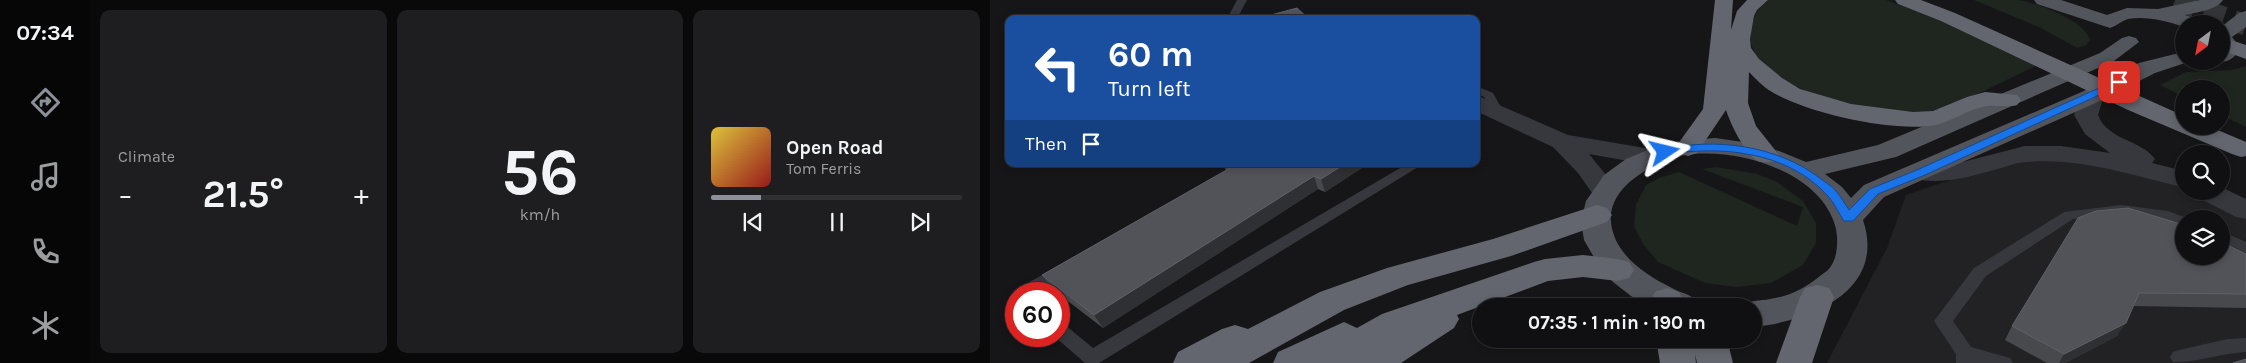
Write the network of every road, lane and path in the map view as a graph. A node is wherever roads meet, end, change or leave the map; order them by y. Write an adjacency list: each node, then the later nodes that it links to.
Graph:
1 (1242, 0): 10 (lane)
2 (1724, 0): 29 (highway)
3 (1759, 0): 17 (highway)
4 (1904, 0): 25 (highway)
5 (1926, 0): 24 (highway)
6 (2043, 0): 14 (main road)
7 (2083, 0): 9 (main road)
8 (2214, 0): 11 (main road)
9 (2134, 13): 11 (main road); 14 (main road)
10 (1234, 15)
11 (2158, 15): 13 (main road)
12 (2246, 17): 15 (main road)
13 (2175, 19)
14 (2110, 22): 16 (main road)
15 (2230, 38)
16 (2130, 42): 18 (main road); 22 (main road)
17 (1739, 48): 22 (highway); 31 (highway)
18 (2175, 56)
19 (2175, 60): 21 (main road)
20 (1480, 91): 23 (lane)
21 (2092, 96): 35 (main road); 36 (street)
22 (2009, 100): 34 (main road)
23 (1487, 106): 28 (street)
24 (2175, 117)
25 (2175, 122)
26 (2207, 135): 30 (highway)
27 (2213, 135): 30 (highway)
28 (1562, 142): 32 (street); 39 (street)
29 (1688, 148): 31 (main road); 32 (main road)
30 (2244, 150)
31 (1766, 155): 34 (main road)
32 (1651, 157): 39 (main road)
33 (1411, 167): 53 (lane)
34 (1804, 171): 41 (main road)
35 (1921, 172): 37 (street); 41 (main road)
36 (2175, 177)
37 (2175, 178)
38 (2225, 200): 40 (street)
39 (1601, 203): 43 (highway); 47 (main road)
40 (2246, 210)
41 (1848, 218): 50 (main road)
42 (2175, 219): 58 (lane)
43 (1556, 230): 59 (highway); 60 (highway); 61 (highway)
44 (2230, 240): 45 (lane)
45 (2246, 248)
46 (1072, 264): 48 (lane)
47 (1618, 270): 49 (highway); 51 (main road)
48 (1041, 282)
49 (1492, 288): 62 (highway); 63 (highway); 64 (highway); 65 (highway); 66 (highway)
50 (1817, 297): 52 (main road); 69 (highway)
51 (1659, 298)
52 (1762, 313)
53 (1070, 339)
54 (2246, 345): 57 (lane)
55 (1676, 348): 67 (highway)
56 (1711, 348): 68 (highway)
57 (2179, 357)
58 (1965, 358): 70 (lane)
59 (1190, 363)
60 (1220, 363)
61 (1242, 363)
62 (1292, 363)
63 (1326, 363)
64 (1352, 363)
65 (1371, 363)
66 (1400, 363)
67 (1678, 363)
68 (1715, 363)
69 (1794, 363)
70 (2004, 363)

